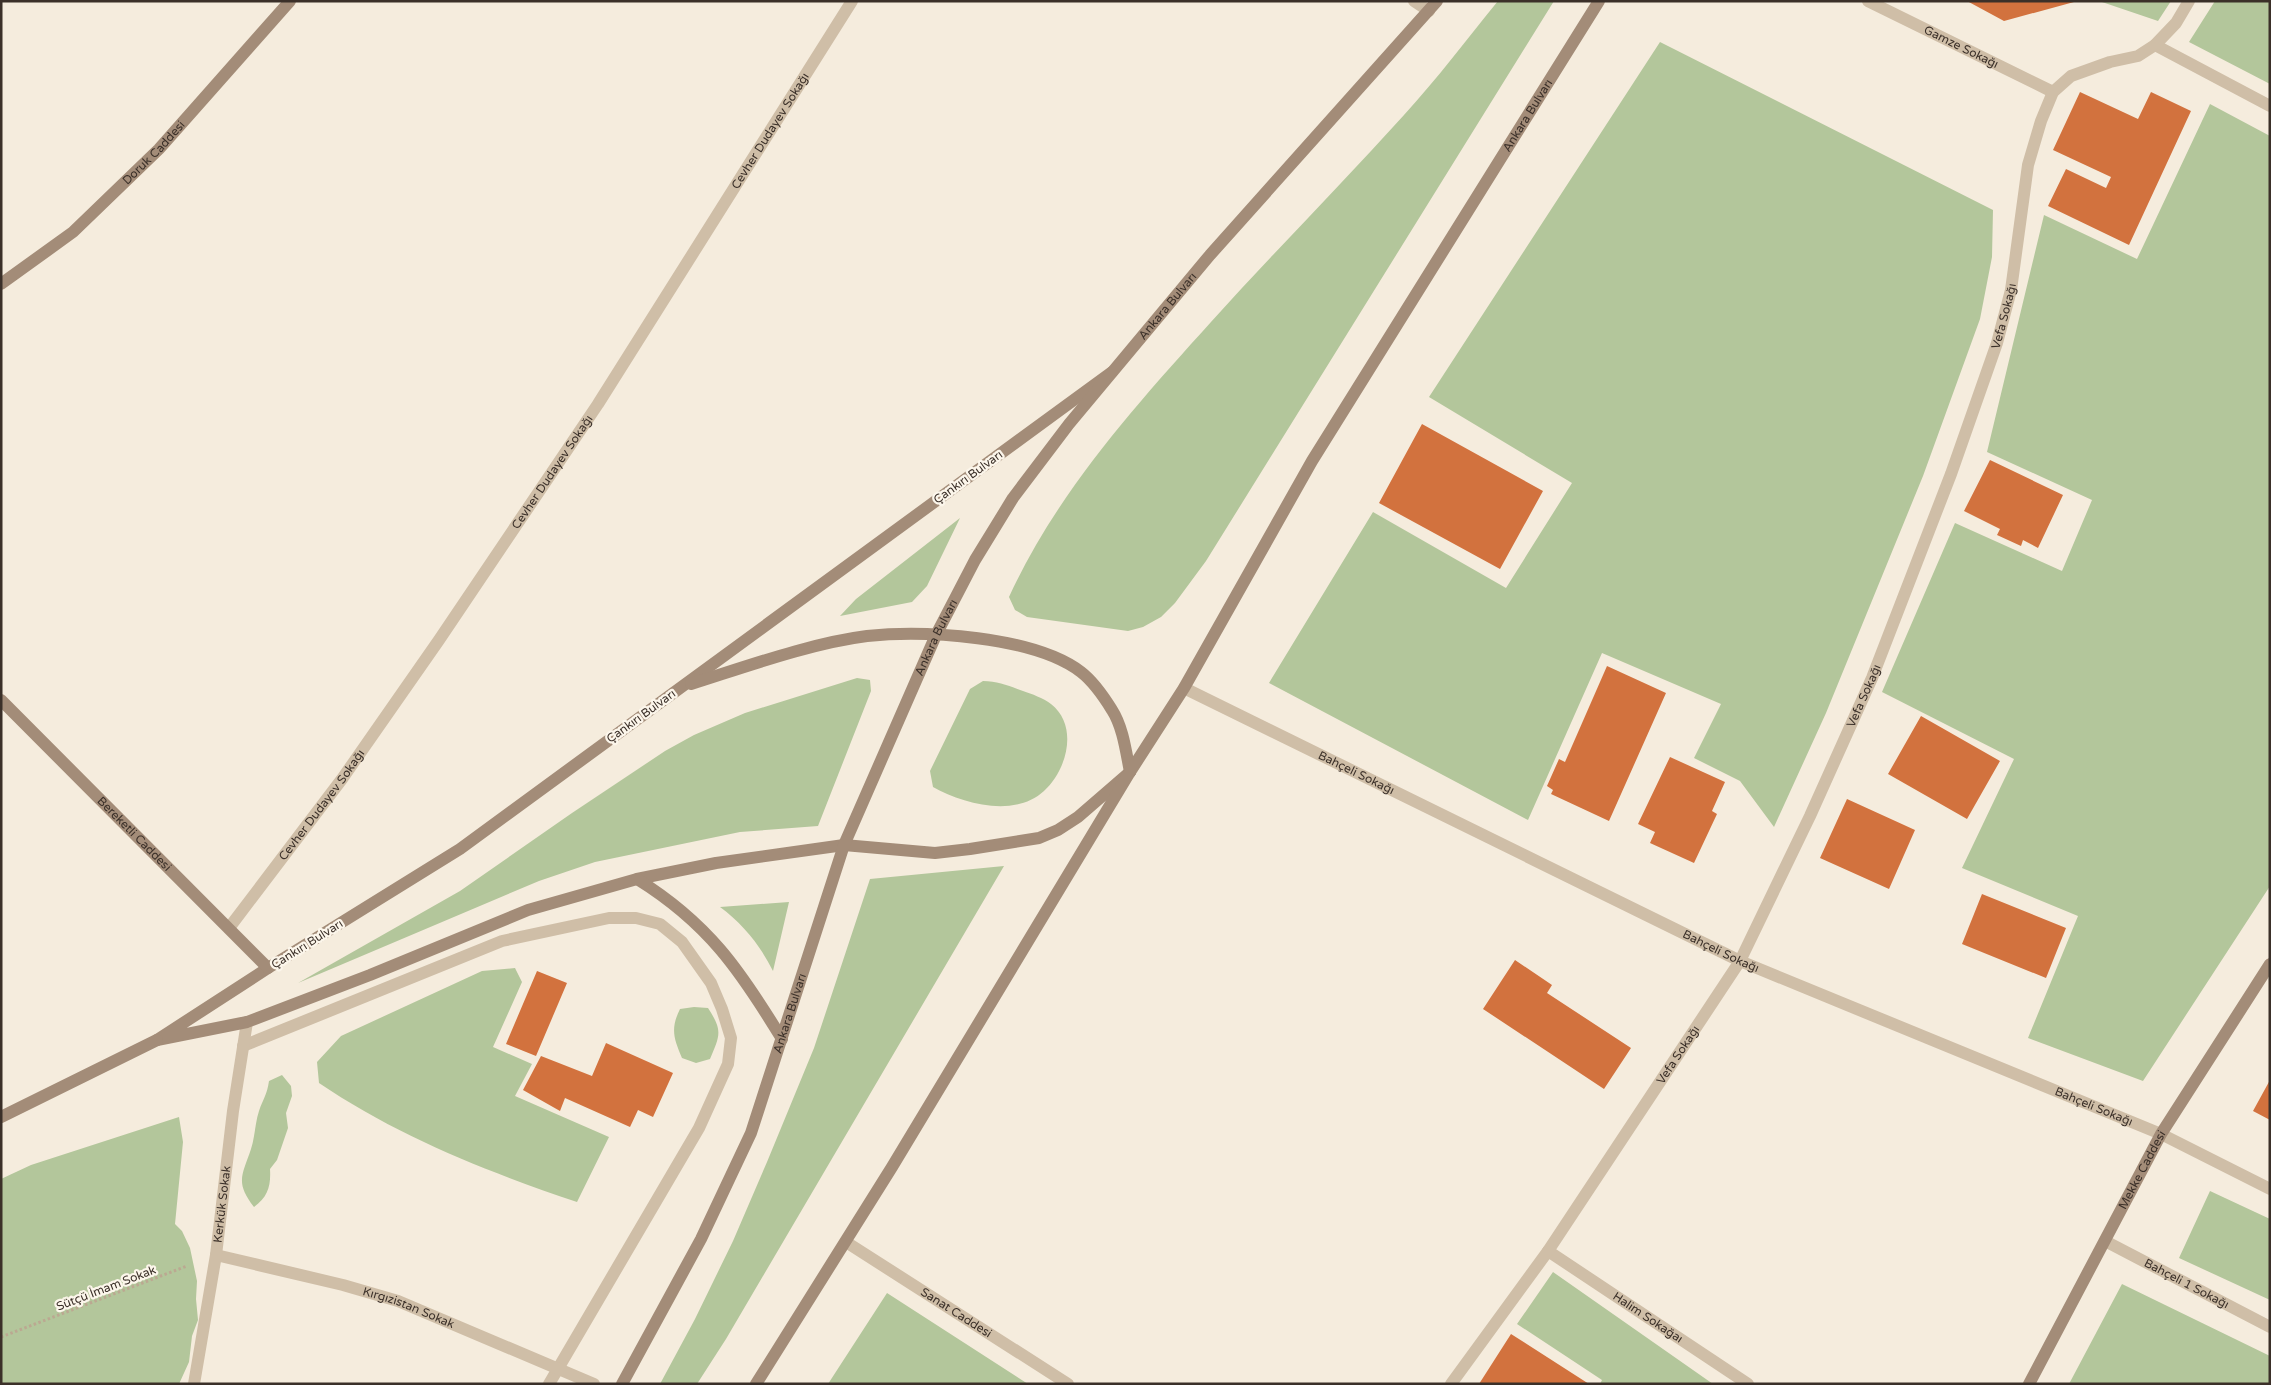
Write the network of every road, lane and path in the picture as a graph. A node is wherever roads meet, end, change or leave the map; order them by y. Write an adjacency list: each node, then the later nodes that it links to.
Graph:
1 (290, 1): 12 (main road, Doruk Caddesi)
2 (852, 1): 21 (street, Cevher Dudayev Sokağı)
3 (1414, 1): 8 (street)
4 (1437, 1): 8 (main road, Ankara Bulvarı)
5 (1599, 1): 16 (main road, Ankara Bulvarı)
6 (1868, 1): 10 (street, Gamze Sokağı)
7 (2189, 1): 9 (street, Vefa Sokağı)
8 (1429, 12): 13 (main road, Ankara Bulvarı)
9 (2155, 45): 10 (street, Vefa Sokağı); 11 (street)
10 (2053, 92): 22 (street, Vefa Sokağı)
11 (2270, 106)
12 (1, 284)
13 (1112, 372): 14 (main road, Ankara Bulvarı); 15 (main road, Çankırı Bulvarı)
14 (936, 635): 15 (main road); 18 (main road); 19 (main road, Ankara Bulvarı)
15 (681, 687): 24 (main road, Çankırı Bulvarı)
16 (1184, 688): 18 (main road, Ankara Bulvarı); 22 (street, Bahçeli Sokağı)
17 (1, 700): 21 (main road, Bereketli Caddesi)
18 (1130, 772): 19 (main road, Çankırı Bulvarı); 33 (main road, Ankara Bulvarı)
19 (844, 845): 20 (main road, Çankırı Bulvarı); 26 (main road, Ankara Bulvarı)
20 (637, 879): 25 (main road, Çankırı Bulvarı); 26 (main road)
21 (229, 928): 24 (main road, Bereketli Caddesi)
22 (1740, 961): 30 (street, Bahçeli Sokağı); 34 (street, Vefa Sokağı)
23 (2270, 964): 30 (main road, Mekke Caddesi)
24 (268, 968): 27 (main road, Çankırı Bulvarı)
25 (247, 1022): 27 (main road, Çankırı Bulvarı); 28 (street, Kerkük Sokak)
26 (782, 1039): 42 (main road, Ankara Bulvarı)
27 (157, 1040): 29 (main road, Çankırı Bulvarı)
28 (242, 1046): 35 (street, Kerkük Sokak); 38 (street)
29 (1, 1117)
30 (2161, 1134): 31 (street, Bahçeli Sokağı); 32 (main road, Mekke Caddesi)
31 (2270, 1189)
32 (2104, 1241): 36 (street, Bahçeli 1 Sokağı); 47 (main road, Mekke Caddesi)
33 (846, 1242): 43 (main road, Ankara Bulvarı); 44 (street, Sanat Caddesi)
34 (1548, 1250): 45 (street, Vefa Sokağı); 46 (street, Halim Sokağaı)
35 (216, 1255): 37 (path, Sütçü İmam Sokak); 38 (street, Kırgızistan Sokak); 39 (street, Kerkük Sokak)
36 (2270, 1328)
37 (1, 1337)
38 (558, 1368): 40 (street); 41 (street, Kırgızistan Sokak)
39 (194, 1384)
40 (549, 1384)
41 (594, 1384)
42 (622, 1384)
43 (756, 1384)
44 (1068, 1384)
45 (1451, 1384)
46 (1748, 1384)
47 (2029, 1384)

